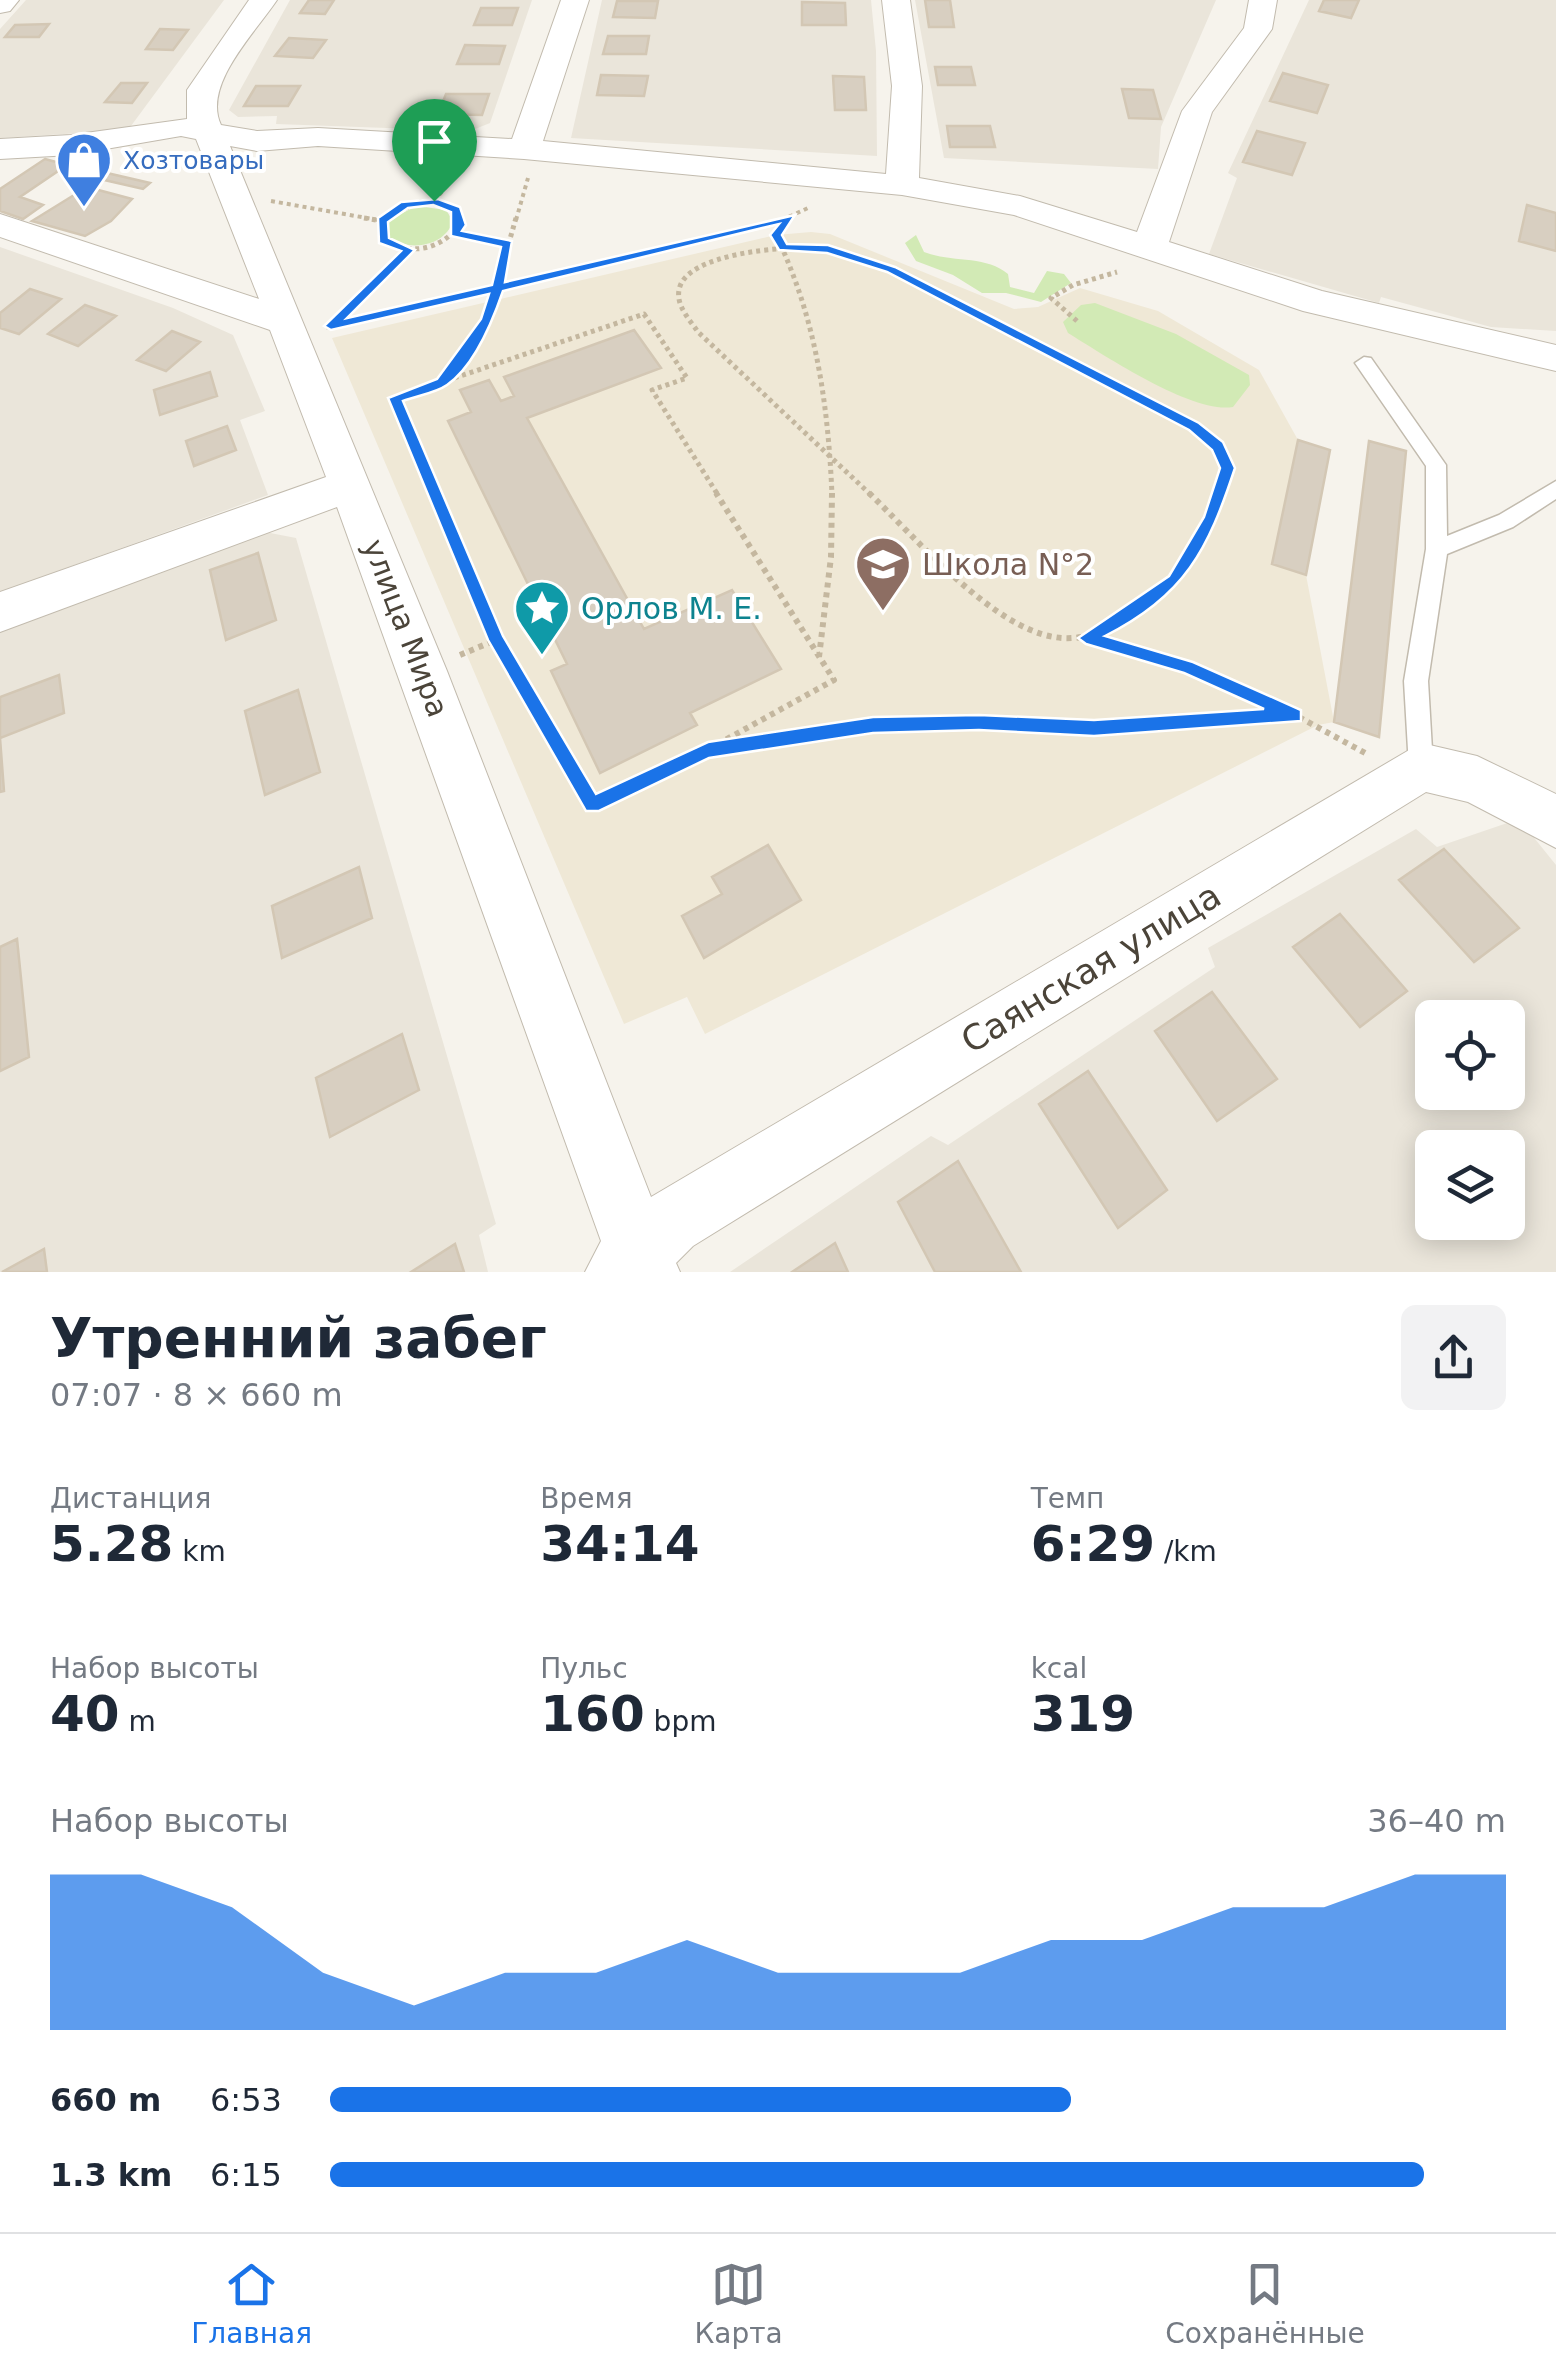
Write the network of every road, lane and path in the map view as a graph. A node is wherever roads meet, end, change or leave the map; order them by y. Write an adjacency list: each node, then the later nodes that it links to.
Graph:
1 (262, 0): 5 (street, улица Мира)
2 (575, 0): 7 (street)
3 (896, 0): 8 (street)
4 (1264, 0): 17 (street)
5 (208, 134): 6 (street); 7 (street); 21 (street, улица Мира)
6 (0, 150)
7 (526, 162): 8 (street); 15 (path)
8 (902, 185): 17 (street)
9 (265, 200): 12 (path)
10 (815, 204): 11 (path)
11 (791, 218): 16 (path); 19 (path)
12 (382, 220): 14 (path); 18 (path)
13 (0, 225): 21 (street)
14 (455, 234): 15 (path); 18 (path)
15 (508, 244): 19 (path)
16 (783, 247): 25 (path); 25 (path); 30 (path)
17 (1149, 248): 20 (path); 22 (street)
18 (409, 250): 21 (path)
19 (497, 288): 21 (path); 24 (path)
20 (1077, 321)
21 (310, 326): 26 (street, улица Мира)
22 (1556, 358)
23 (1364, 363): 28 (lane)
24 (442, 382): 31 (path); 32 (path)
25 (829, 456): 30 (path); 32 (path)
26 (351, 484): 29 (street); 38 (street, улица Мира)
27 (1556, 489): 28 (lane)
28 (1438, 549): 36 (lane)
29 (0, 612)
30 (1086, 638): 34 (path)
31 (496, 640): 33 (path); 35 (path)
32 (819, 657): 35 (path)
33 (450, 659)
34 (1294, 715): 35 (path); 36 (path)
35 (708, 750)
36 (1422, 767): 37 (street); 38 (street, Саянская улица)
37 (1556, 822)
38 (634, 1264)

